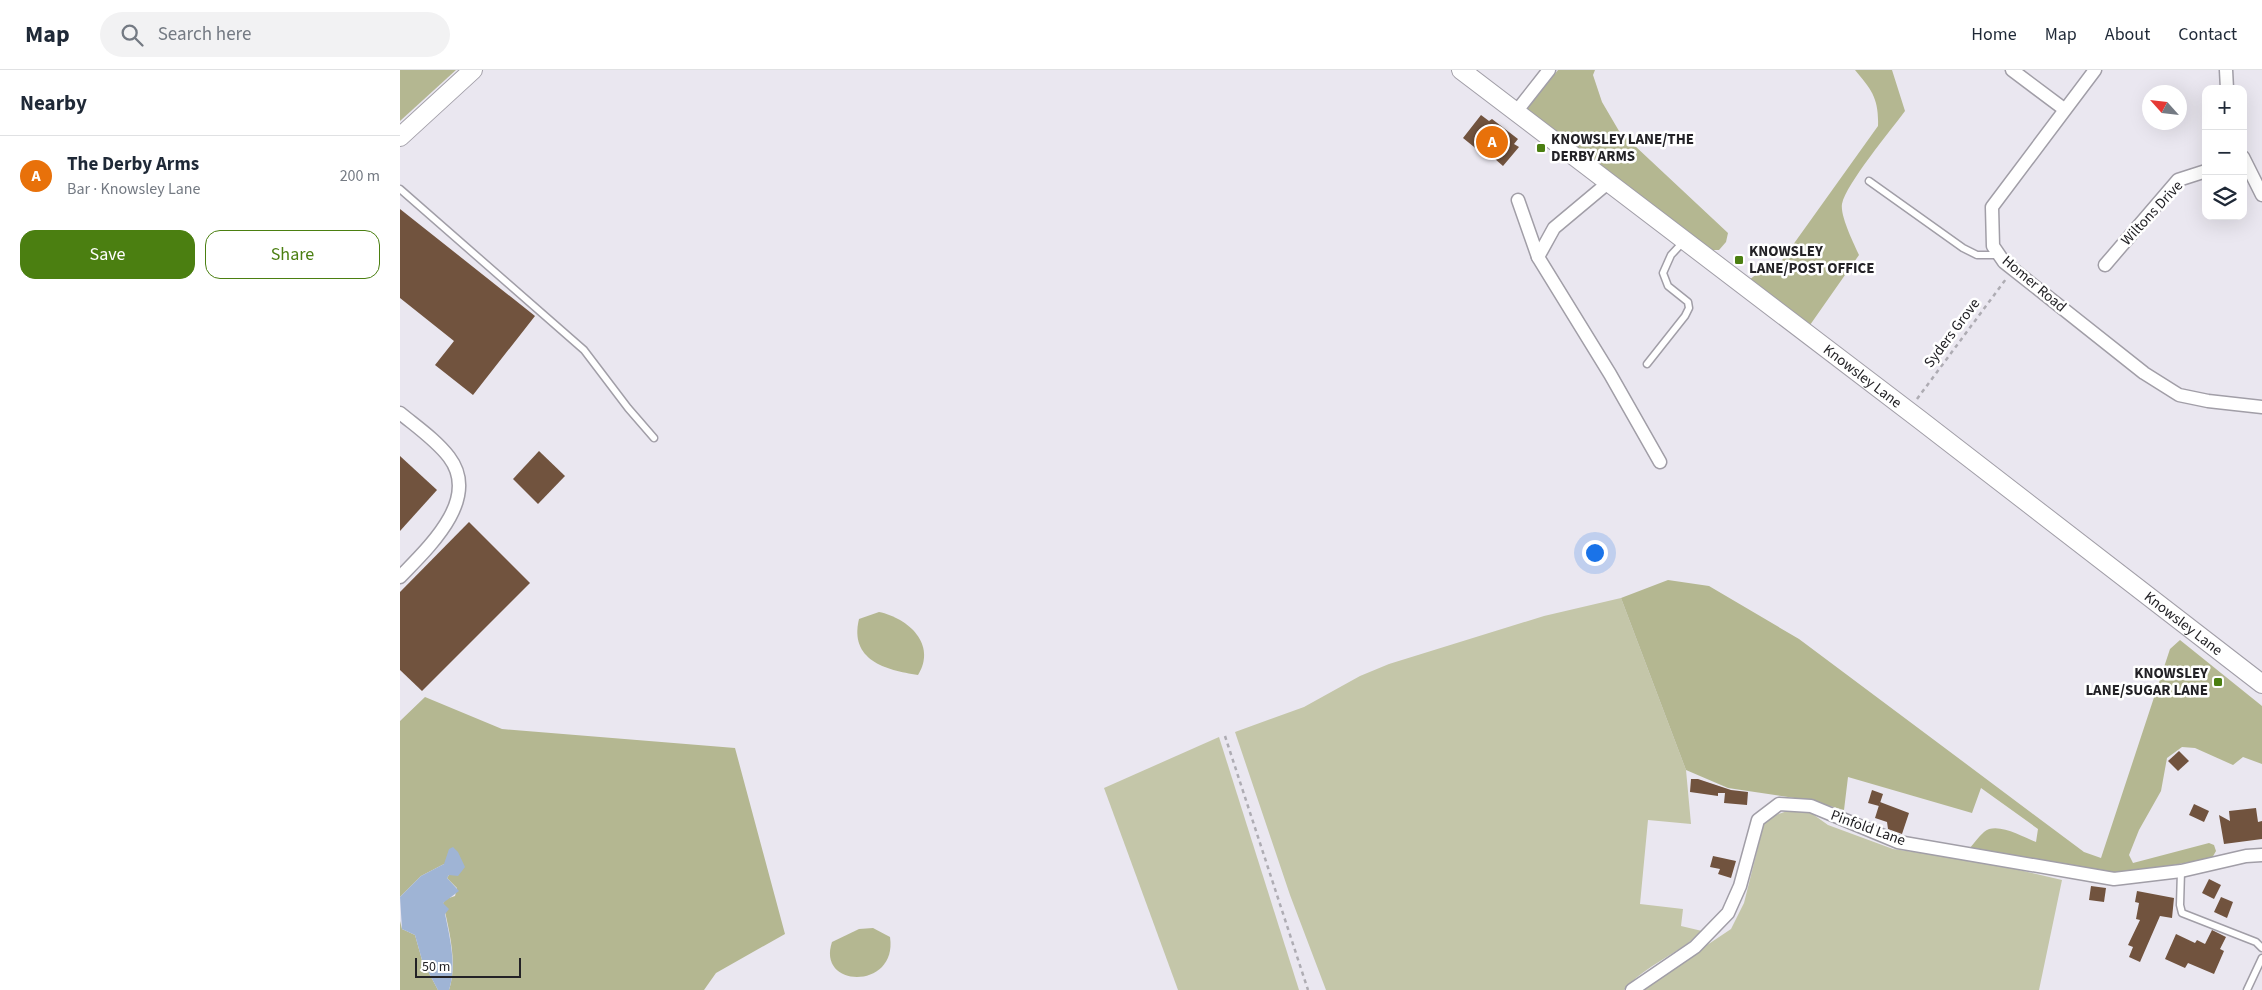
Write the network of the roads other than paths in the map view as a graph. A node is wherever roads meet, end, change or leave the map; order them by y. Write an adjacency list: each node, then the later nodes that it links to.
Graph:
1 (473, 70): 10 (main road)
2 (1461, 70): 9 (main road, Knowsley Lane)
3 (1549, 70): 9 (street)
4 (2012, 70): 8 (street)
5 (2095, 70): 8 (street, Homer Road)
6 (2226, 70): 7 (street)
7 (2227, 85)
8 (2064, 109): 19 (street, Homer Road)
9 (1516, 112): 14 (main road, Knowsley Lane)
10 (400, 137)
11 (2247, 166): 16 (street)
12 (2202, 172): 21 (street, Wiltons Drive)
13 (1869, 181): 19 (lane)
14 (1609, 182): 18 (main road, Knowsley Lane); 20 (street)
15 (400, 189): 25 (lane)
16 (2262, 195)
17 (1518, 200): 20 (street)
18 (1684, 240): 22 (lane); 28 (main road, Knowsley Lane)
19 (1999, 255): 23 (street, Homer Road)
20 (1538, 257): 26 (street)
21 (2105, 265)
22 (1647, 364)
23 (2262, 406)
24 (400, 413): 27 (street)
25 (654, 438)
26 (1660, 462)
27 (400, 577)
28 (2262, 684)
29 (2262, 855): 30 (street, Pinfold Lane)
30 (2181, 871): 31 (lane); 33 (street, Pinfold Lane)
31 (2262, 948)
32 (2262, 958): 34 (lane)
33 (1632, 990)
34 (2247, 990)

